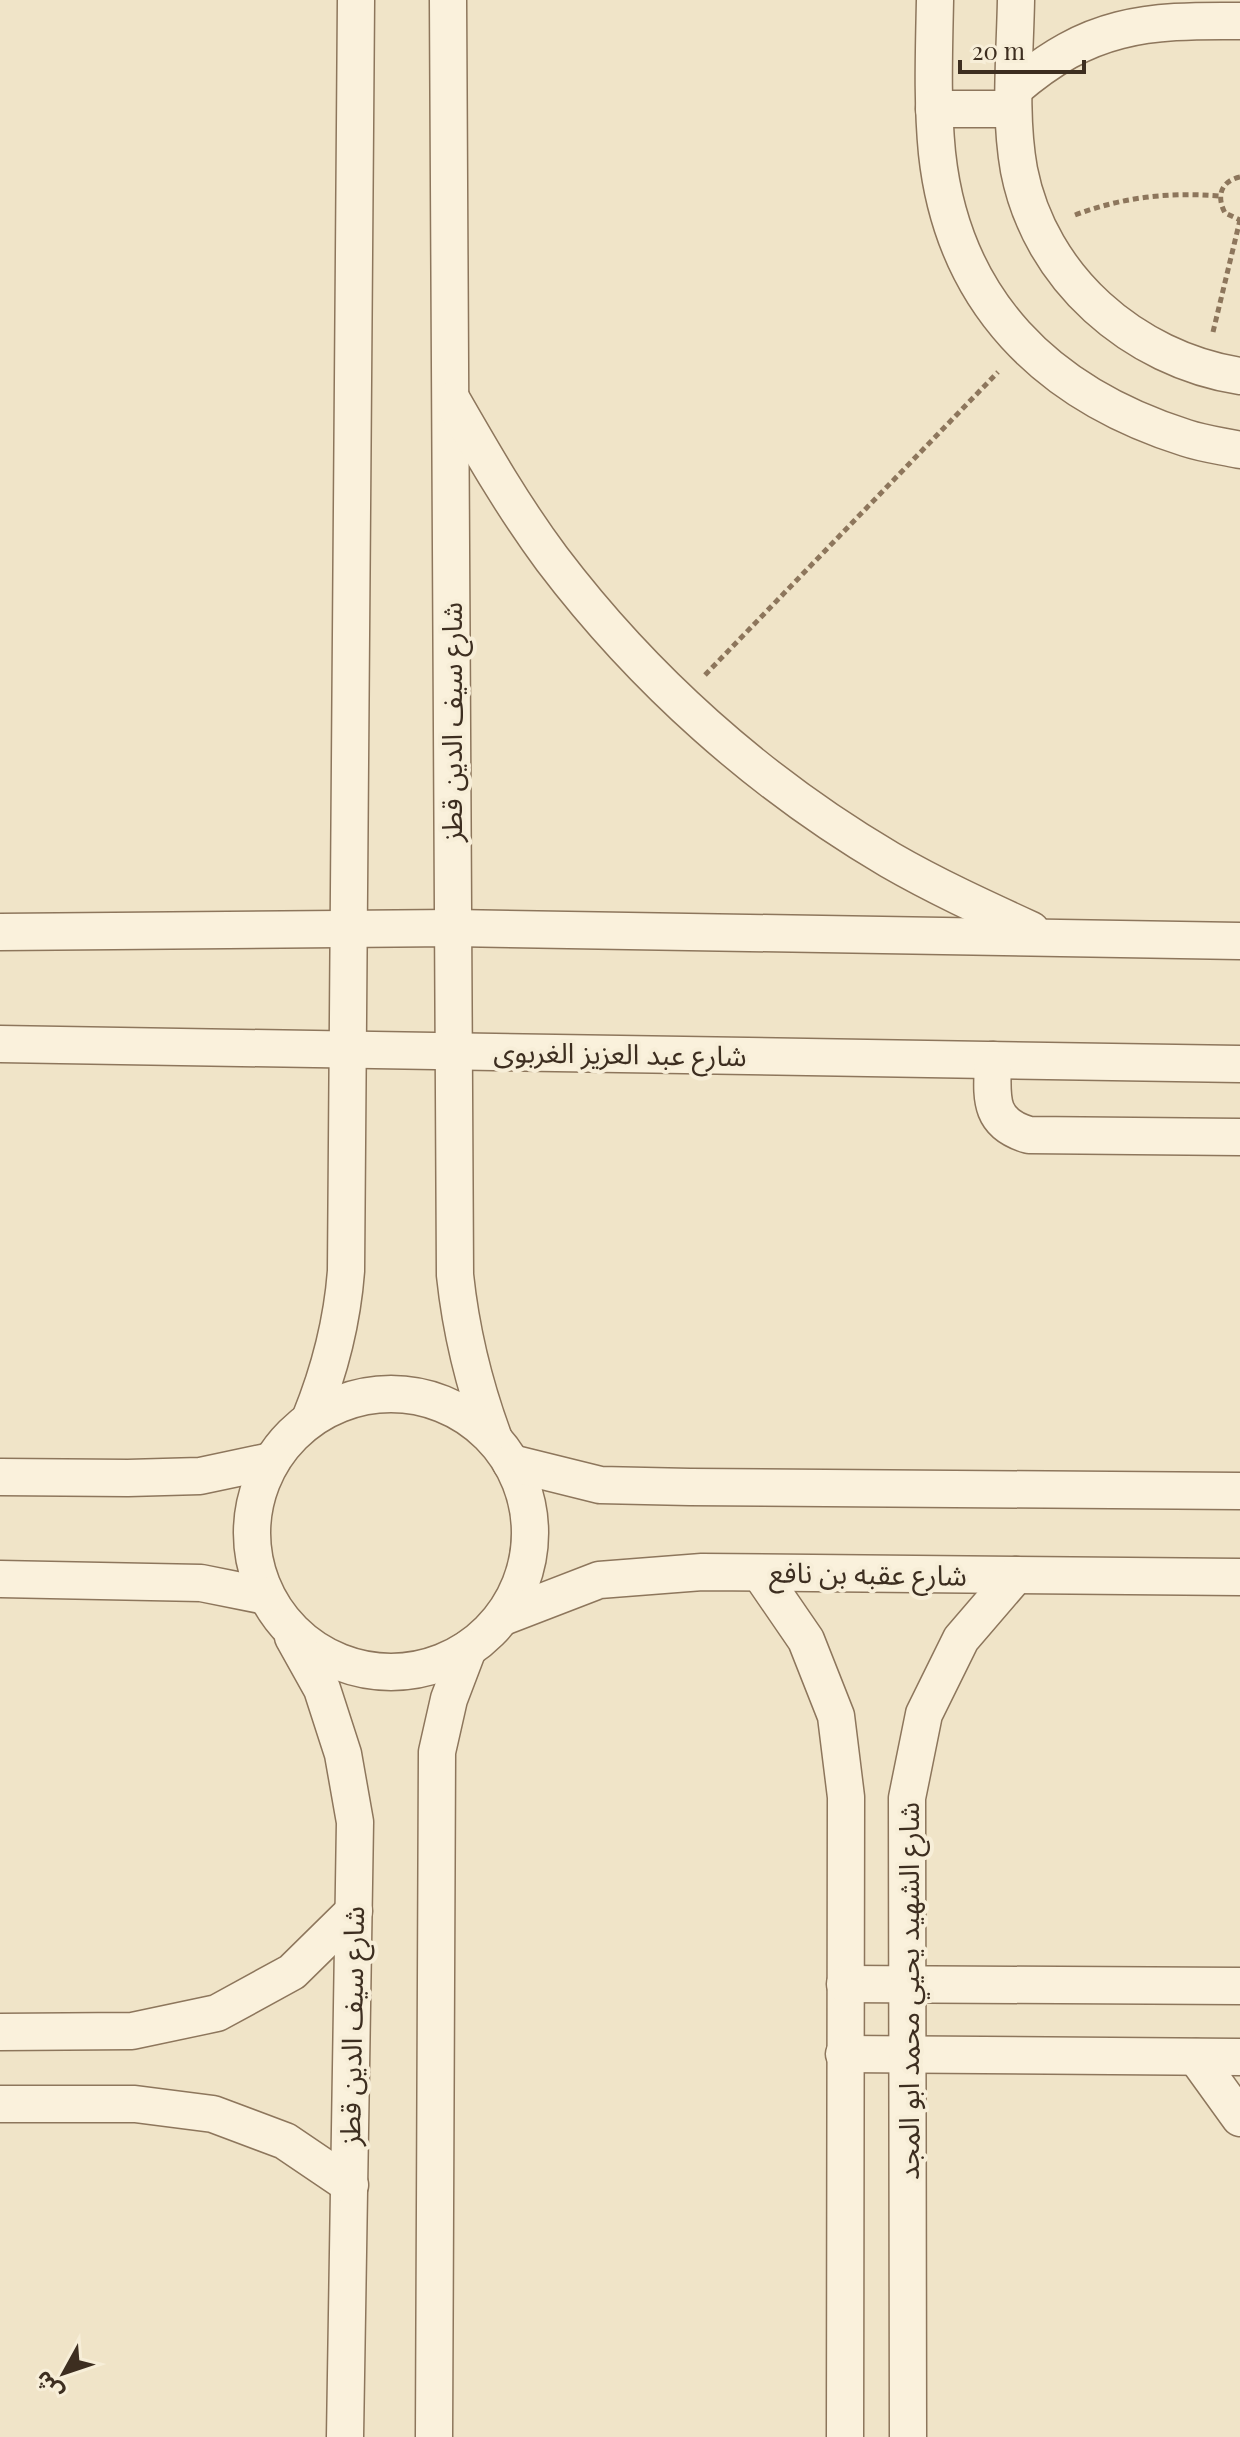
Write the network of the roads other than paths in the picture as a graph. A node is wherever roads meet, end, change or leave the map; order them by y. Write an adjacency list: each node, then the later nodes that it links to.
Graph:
1 (356, 0): 11 (street)
2 (448, 0): 9 (street, شارع سيف الدين قطز)
3 (935, 0): 7 (street)
4 (1016, 0): 6 (street)
5 (1240, 21): 6 (street)
6 (1014, 99): 7 (street); 8 (street)
7 (934, 109): 10 (street)
8 (1240, 376)
9 (450, 397): 12 (street, شارع سيف الدين قطز); 14 (street)
10 (1240, 450)
11 (349, 928): 12 (street); 13 (street); 17 (street)
12 (453, 928): 14 (street); 18 (street, شارع سيف الدين قطز)
13 (0, 932)
14 (1047, 937): 15 (street)
15 (1240, 941)
16 (0, 1044): 17 (street, شارع عبد العزيز الغربوى)
17 (348, 1050): 18 (street, شارع عبد العزيز الغربوى); 22 (street)
18 (454, 1051): 19 (street, شارع عبد العزيز الغربوى); 23 (street, شارع سيف الدين قطز)
19 (993, 1060): 20 (street, شارع عبد العزيز الغربوى); 21 (street)
20 (1240, 1064)
21 (1240, 1137)
22 (310, 1419): 23 (street); 24 (street)
23 (502, 1451): 26 (street); 32 (street)
24 (271, 1461): 25 (street); 31 (street)
25 (0, 1477)
26 (1240, 1491)
27 (760, 1573): 28 (street, شارع عقبه بن نافع); 32 (street, شارع عقبه بن نافع); 36 (street)
28 (1016, 1575): 29 (street, شارع عقبه بن نافع); 37 (street, شارع الشهيد يحيي محمد ابو المجد)
29 (1240, 1577)
30 (0, 1579): 31 (street)
31 (266, 1596): 33 (street)
32 (503, 1617): 34 (street)
33 (289, 1628): 34 (street); 35 (street, شارع سيف الدين قطز)
34 (468, 1649): 48 (street)
35 (354, 1911): 39 (street); 46 (street, شارع سيف الدين قطز)
36 (845, 1984): 37 (street); 40 (street)
37 (908, 1984): 38 (street); 41 (street, شارع الشهيد يحيي محمد ابو المجد)
38 (1240, 1986)
39 (0, 2032)
40 (844, 2054): 41 (street); 49 (street)
41 (909, 2054): 42 (street); 50 (street, شارع الشهيد يحيي محمد ابو المجد)
42 (1196, 2057): 43 (street); 45 (street)
43 (1240, 2057)
44 (0, 2104): 46 (street)
45 (1240, 2118)
46 (350, 2185): 47 (street, شارع سيف الدين قطز)
47 (345, 2437)
48 (434, 2437)
49 (845, 2437)
50 (908, 2437)

